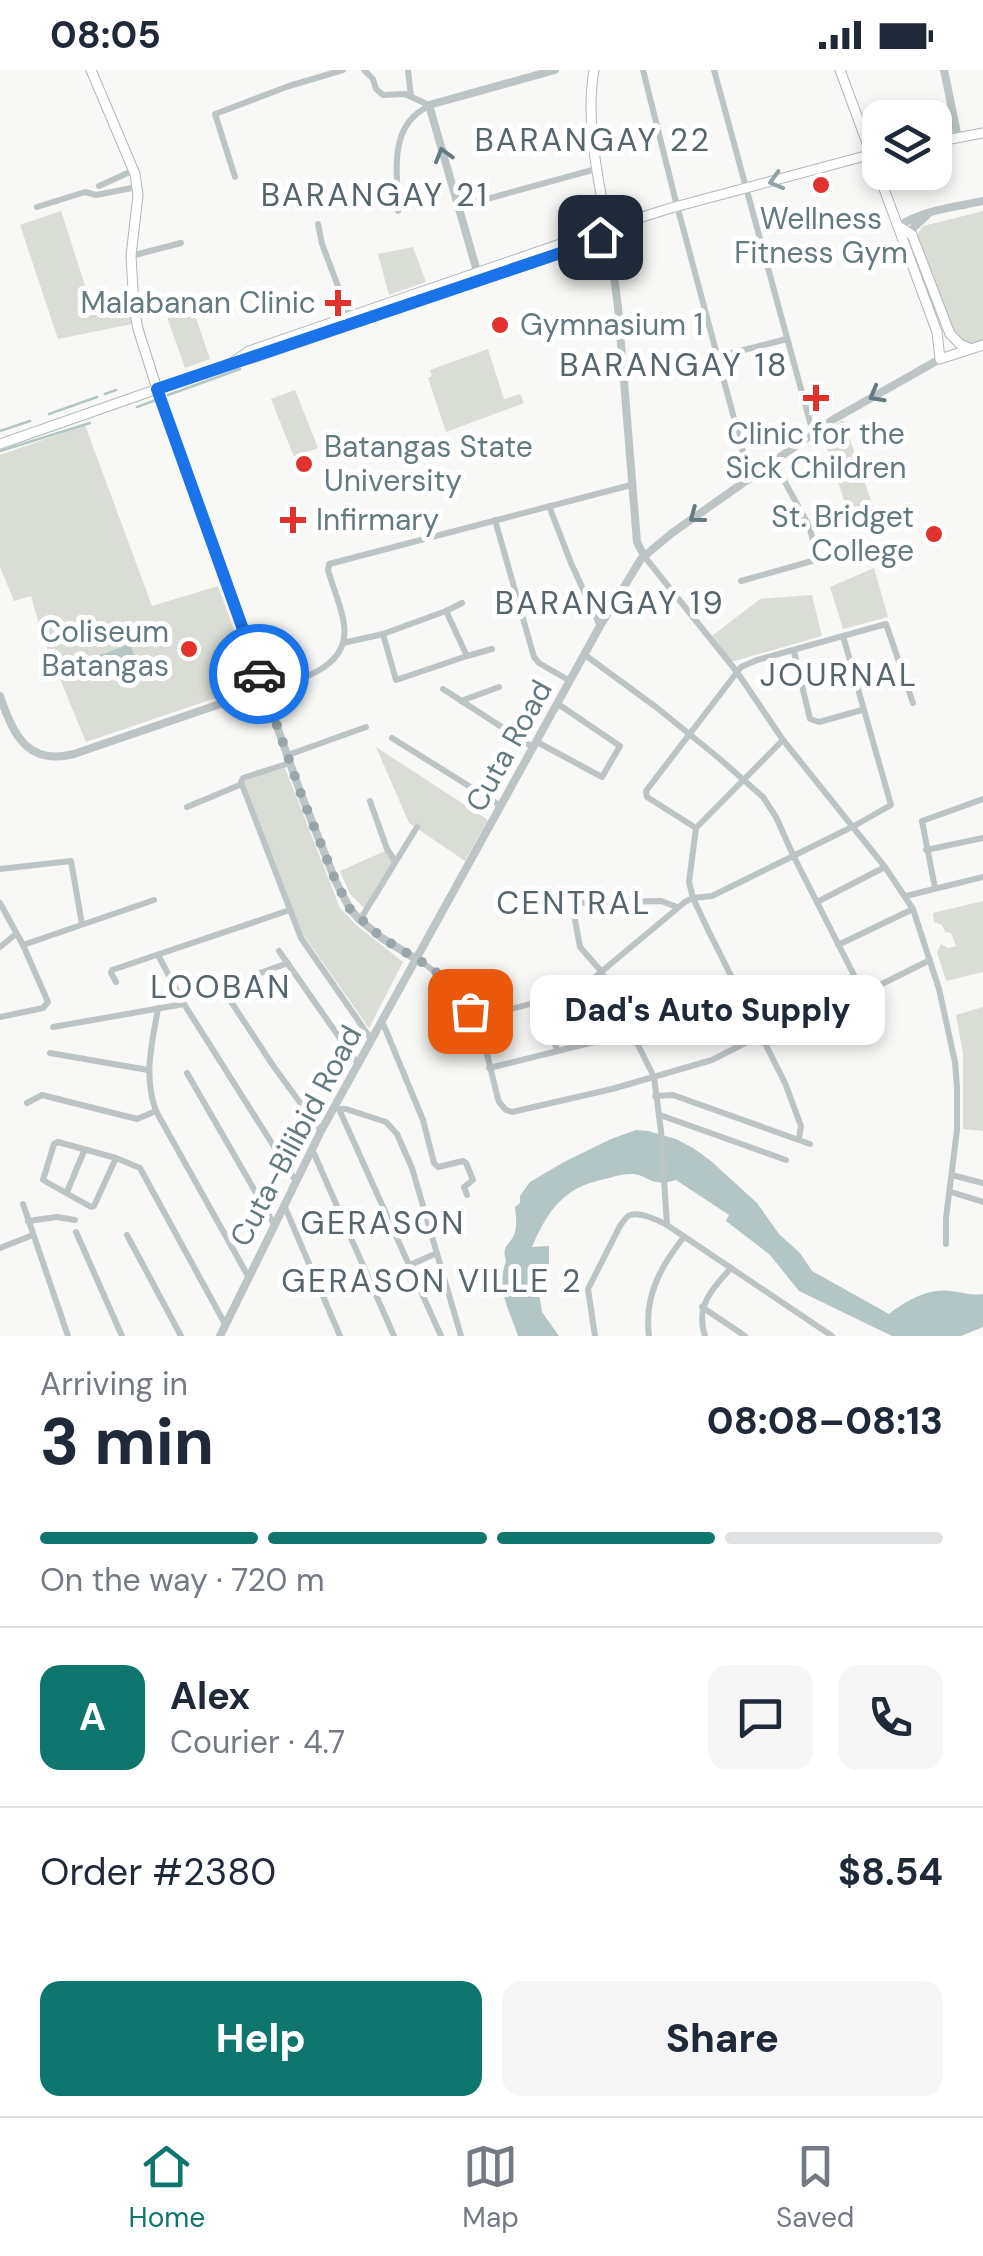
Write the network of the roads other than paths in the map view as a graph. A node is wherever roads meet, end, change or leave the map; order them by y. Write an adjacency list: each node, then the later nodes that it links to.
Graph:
1 (91, 70): 19 (main road)
2 (343, 70): 20 (street)
3 (364, 70): 11 (street)
4 (408, 70): 11 (street)
5 (555, 70): 12 (street)
6 (594, 70): 18 (main road)
7 (643, 70): 28 (street)
8 (714, 70): 23 (street)
9 (840, 70): 13 (main road)
10 (944, 70): 15 (street)
11 (411, 98): 12 (street)
12 (429, 106): 27 (street, one-way to 12); 29 (street)
13 (862, 121)
14 (983, 133): 15 (main road)
15 (958, 138): 16 (main road)
16 (952, 139)
17 (862, 157): 23 (main road, one-way to 23)
18 (597, 168): 27 (street); 33 (main road)
19 (134, 170): 21 (street); 22 (main road)
20 (235, 177)
21 (100, 186)
22 (138, 187): 26 (street); 36 (main road)
23 (748, 189): 28 (main road); 40 (street)
24 (887, 190): 32 (main road)
25 (983, 201): 30 (street)
26 (38, 207)
27 (458, 207): 37 (street)
28 (678, 207): 33 (main road); 44 (street)
29 (398, 211)
30 (931, 212): 32 (street); 34 (street)
31 (318, 224): 38 (street)
32 (898, 226): 34 (main road); 41 (main road)
33 (608, 228): 37 (main road); 51 (street)
34 (912, 235): 39 (main road)
35 (182, 243): 36 (street)
36 (131, 256): 46 (main road)
37 (478, 276): 38 (main road)
38 (352, 320): 46 (main road)
39 (952, 336): 41 (main road); 43 (main road)
40 (787, 339): 44 (street); 47 (street)
41 (939, 341): 45 (main road)
42 (983, 345): 43 (main road)
43 (971, 348): 45 (main road)
44 (716, 357): 50 (street)
45 (940, 360): 47 (street, Cuta Road, one-way to 47)
46 (157, 389): 48 (main road); 71 (street)
47 (813, 433): 49 (street, Cuta Road)
48 (0, 444)
49 (774, 462): 50 (street, Cuta Road); 56 (street)
50 (750, 478): 55 (street, Cuta Road, one-way to 55)
51 (631, 485): 52 (street); 55 (street)
52 (549, 506): 53 (street); 60 (street)
53 (495, 520): 63 (street); 69 (street)
54 (872, 544): 56 (street)
55 (644, 556): 60 (street, Cuta Road); 68 (street)
56 (818, 558): 57 (street)
57 (740, 580)
58 (462, 604): 59 (street)
59 (446, 611): 61 (street); 67 (street)
60 (600, 626): 66 (street, Cuta Road)
61 (383, 634): 63 (street); 67 (street)
62 (843, 636): 65 (street); 76 (street); 77 (street)
63 (343, 643): 71 (street)
64 (492, 648): 67 (street)
65 (794, 651): 68 (street); 77 (street)
66 (584, 655): 69 (street, Cuta Road); 79 (street)
67 (466, 656)
68 (737, 672): 79 (street); 81 (street)
69 (570, 681): 75 (street, Cuta Road)
70 (499, 687): 74 (street)
71 (264, 689): 73 (street); 83 (street)
72 (444, 689): 74 (street)
73 (0, 699)
74 (460, 701): 82 (street)
75 (558, 704): 82 (street, Cuta Road); 82 (street)
76 (914, 704)
77 (862, 710): 90 (street)
78 (366, 727): 83 (street)
79 (690, 736): 84 (street); 92 (street)
80 (392, 738): 88 (street)
81 (783, 740): 84 (street); 90 (street)
82 (535, 745): 88 (street, Cuta Road)
83 (289, 759): 85 (street); 109 (street)
84 (745, 780): 92 (street); 95 (street)
85 (242, 784): 89 (street); 108 (street)
86 (983, 799): 94 (street)
87 (370, 801): 96 (street)
88 (502, 806): 117 (street, Cuta Road)
89 (187, 808)
90 (854, 826): 95 (street); 97 (street)
91 (417, 827): 96 (street)
92 (696, 828): 102 (street)
93 (982, 841): 94 (street)
94 (926, 850): 100 (street)
95 (793, 855): 102 (street); 104 (street)
96 (396, 861): 109 (street)
97 (885, 867): 101 (street); 104 (street)
98 (0, 869): 110 (street)
99 (983, 877): 100 (street)
100 (935, 888): 101 (street)
101 (906, 896): 107 (street)
102 (693, 898): 106 (street); 134 (street)
103 (154, 900): 110 (street)
104 (817, 902): 113 (street)
105 (0, 903): 111 (street)
106 (677, 907): 120 (street); 120 (street)
107 (912, 909): 113 (street); 118 (street)
108 (290, 910): 116 (street); 135 (street)
109 (360, 920): 117 (street)
110 (82, 924): 112 (street)
111 (16, 934): 112 (street); 114 (street)
112 (23, 945): 129 (street)
113 (838, 945): 123 (street)
114 (0, 947)
115 (279, 951): 119 (street)
116 (158, 955): 122 (street); 126 (street)
117 (416, 959): 128 (street); 131 (street, Cuta-Bilibid Road)
118 (930, 960): 123 (street); 156 (street)
119 (288, 964): 121 (street); 139 (street)
120 (601, 971): 125 (street); 133 (street)
121 (252, 976)
122 (116, 982)
123 (859, 985): 134 (street)
124 (222, 988): 149 (street)
125 (545, 1000): 130 (street); 137 (street)
126 (184, 1004): 127 (street); 157 (street)
127 (158, 1008): 132 (street); 141 (street)
128 (470, 1011): 130 (street); 136 (street)
129 (1, 1014)
130 (476, 1018): 140 (street)
131 (382, 1020): 135 (street, Cuta-Bilibid Road); 161 (street)
132 (54, 1027)
133 (632, 1030): 137 (street); 143 (street)
134 (759, 1035): 143 (street); 150 (street)
135 (372, 1039): 139 (street, Cuta-Bilibid Road)
136 (436, 1042)
137 (557, 1051): 140 (street)
138 (50, 1053): 141 (street)
139 (358, 1064): 146 (street, Cuta-Bilibid Road)
140 (489, 1068): 143 (street)
141 (148, 1070): 147 (street)
142 (187, 1073): 167 (street)
143 (654, 1077): 144 (street)
144 (655, 1096): 148 (street); 150 (street)
145 (27, 1103): 147 (street)
146 (338, 1107): 149 (street, Cuta-Bilibid Road); 175 (street); 176 (street)
147 (156, 1111): 178 (street)
148 (659, 1115): 155 (street); 168 (street)
149 (321, 1131): 152 (street, Cuta-Bilibid Road)
150 (799, 1138): 151 (street)
151 (810, 1144)
152 (312, 1148): 157 (street, Cuta-Bilibid Road); 186 (street)
153 (84, 1150): 154 (street); 159 (street); 159 (street)
154 (116, 1158): 159 (street); 180 (street)
155 (786, 1160)
156 (952, 1176): 158 (street); 160 (street)
157 (295, 1180): 164 (street, Cuta-Bilibid Road)
158 (983, 1184)
159 (68, 1192)
160 (950, 1192): 162 (street); 173 (street)
161 (467, 1195)
162 (983, 1202)
163 (23, 1204): 166 (street)
164 (284, 1204): 167 (street, Cuta-Bilibid Road); 185 (street)
165 (75, 1220): 166 (street)
166 (28, 1221): 170 (street)
167 (274, 1224): 178 (street, Cuta-Bilibid Road)
168 (667, 1225): 172 (street); 189 (street)
169 (76, 1232): 182 (street)
170 (33, 1235): 174 (street); 181 (street)
171 (126, 1235): 183 (street)
172 (684, 1237): 177 (street); 190 (street)
173 (946, 1244)
174 (0, 1248)
175 (437, 1253): 176 (street); 188 (street)
176 (410, 1265): 187 (street)
177 (731, 1268): 179 (street); 193 (street)
178 (248, 1276): 180 (street, Cuta-Bilibid Road)
179 (702, 1307): 191 (street); 192 (street)
180 (225, 1324): 184 (street, Cuta-Bilibid Road)
181 (68, 1336)
182 (122, 1336)
183 (181, 1336)
184 (220, 1336)
185 (340, 1336)
186 (394, 1336)
187 (442, 1336)
188 (462, 1336)
189 (595, 1336)
190 (649, 1336)
191 (704, 1336)
192 (746, 1336)
193 (832, 1336)

